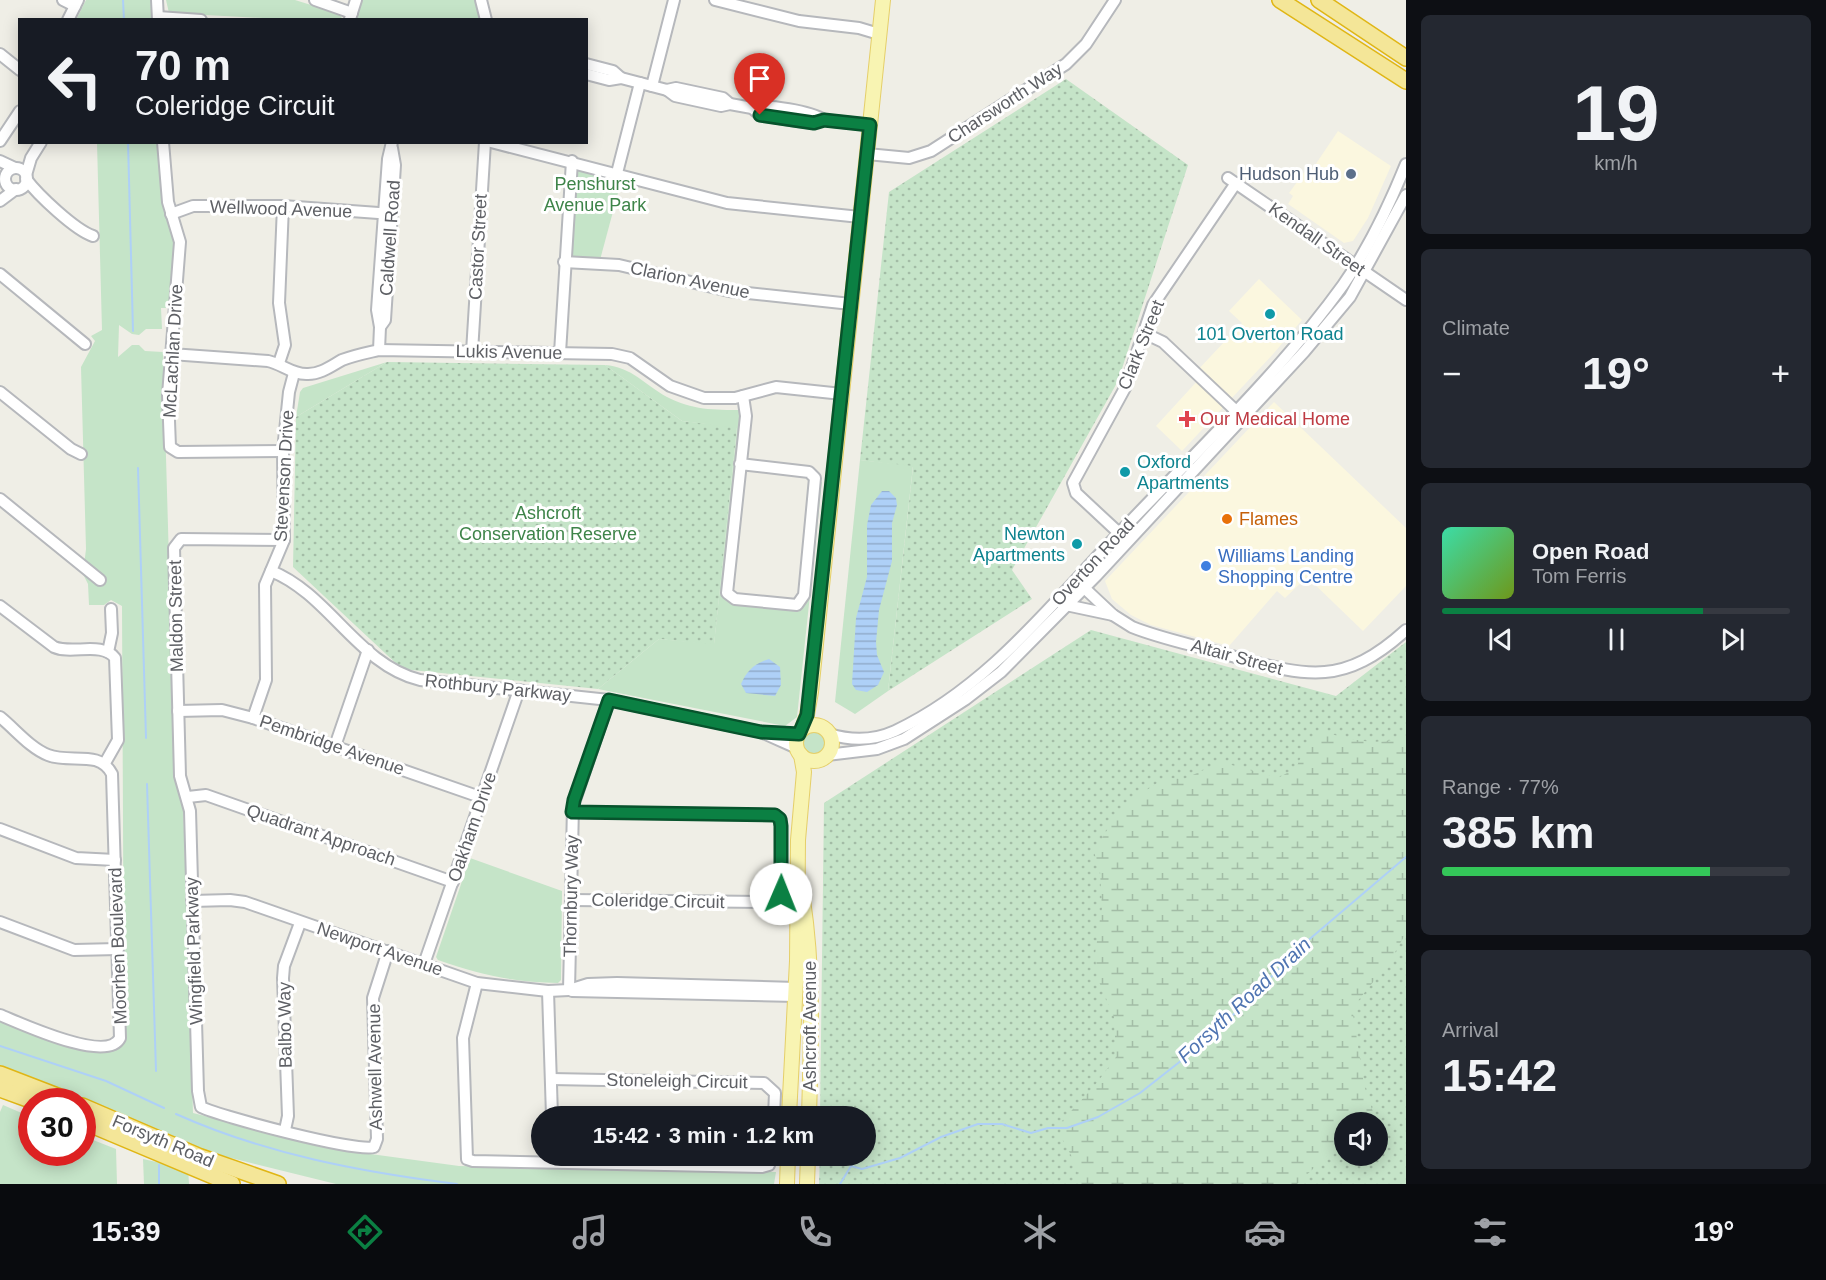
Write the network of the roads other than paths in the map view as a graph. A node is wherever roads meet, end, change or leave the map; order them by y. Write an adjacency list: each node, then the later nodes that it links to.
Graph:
1 (63, 0): 12 (street)
2 (157, 0): 15 (street)
3 (315, 0): 13 (street)
4 (356, 0): 13 (street)
5 (481, 0): 16 (street)
6 (674, 0): 26 (street)
7 (715, 0): 17 (street)
8 (883, 0): 17 (main road)
9 (1115, 0): 35 (street, Charsworth Way)
10 (1280, 0): 25 (highway)
11 (1319, 0): 19 (highway)
12 (75, 2): 14 (street)
13 (351, 16)
14 (69, 18)
15 (158, 18)
16 (486, 18)
17 (880, 30): 28 (main road)
18 (0, 54): 21 (street)
19 (1405, 56)
20 (588, 65): 23 (street)
21 (18, 68)
22 (588, 75): 23 (street)
23 (621, 78): 24 (street)
24 (640, 83): 26 (street); 41 (street)
25 (1405, 83)
26 (652, 86): 28 (street)
27 (18, 114): 29 (street)
28 (870, 125): 35 (main road)
29 (0, 141)
30 (40, 144): 36 (street)
31 (163, 144): 49 (street, McLachlan Drive)
32 (485, 144): 62 (street, Castor Street)
33 (500, 144): 37 (street)
34 (392, 145): 50 (street, Caldwell Road)
35 (867, 154): 51 (main road)
36 (31, 158): 40 (street); 42 (street)
37 (572, 161): 41 (street); 53 (street)
38 (0, 162): 40 (street); 44 (street)
39 (1406, 164): 54 (street, Overton Road)
40 (15, 168): 42 (street); 44 (street)
41 (617, 173): 51 (street)
42 (26, 177): 44 (street); 45 (street)
43 (1232, 180): 54 (street, Kendall Street); 59 (street, Clark Street)
44 (12, 185): 45 (street); 47 (street)
45 (36, 192): 52 (street)
46 (1406, 195): 55 (street, Overton Road)
47 (0, 202)
48 (284, 206): 49 (street, Wellwood Avenue); 50 (street, Wellwood Avenue); 65 (street)
49 (171, 213): 64 (street, McLachlan Drive)
50 (388, 214): 61 (street, Caldwell Road)
51 (860, 217): 58 (main road)
52 (93, 236)
53 (564, 262): 58 (street, Clarion Avenue); 63 (street)
54 (1355, 266): 55 (street, Kendall Street); 70 (street, Overton Road)
55 (1365, 272): 57 (street, Kendall Street); 79 (street, Overton Road)
56 (0, 274): 60 (street)
57 (1406, 300)
58 (851, 304): 68 (main road)
59 (1144, 333): 70 (street); 75 (street, Clark Street)
60 (85, 344)
61 (379, 351): 62 (street, Lukis Avenue); 66 (street, Lukis Avenue)
62 (472, 352): 63 (street, Lukis Avenue)
63 (560, 353): 69 (street, Lukis Avenue)
64 (171, 354): 65 (street); 71 (street, McLachlan Drive)
65 (279, 363): 66 (street)
66 (294, 373): 71 (street, Stevenson Drive)
67 (0, 392): 72 (street)
68 (842, 394): 69 (street, Lukis Avenue); 88 (main road)
69 (743, 396): 73 (street)
70 (1234, 410): 75 (street, Overton Road)
71 (283, 451): 76 (street, Stevenson Drive)
72 (81, 454)
73 (740, 464): 73 (street)
74 (0, 499): 78 (street)
75 (1119, 533): 79 (street, Overton Road)
76 (284, 540): 77 (street, Stevenson Drive); 90 (street, Maldon Street)
77 (271, 571): 85 (street, Rothbury Parkway); 92 (street, Stevenson Drive)
78 (100, 580)
79 (1080, 583): 80 (street, Overton Road); 83 (street, Altair Street); 93 (street, Overton Road)
80 (1066, 605): 83 (street); 98 (street, Overton Road)
81 (0, 606): 86 (street)
82 (111, 609): 86 (street)
83 (1113, 615): 84 (street, Altair Street)
84 (1406, 630)
85 (368, 650): 87 (street, Rothbury Parkway); 96 (street)
86 (108, 652): 99 (street)
87 (519, 690): 89 (street, Rothbury Parkway); 101 (street, Oakham Drive)
88 (812, 692): 93 (main road); 95 (main road)
89 (609, 700): 94 (street, Rothbury Parkway); 103 (street, Thornbury Way)
90 (178, 711): 92 (street, Pembridge Avenue); 100 (street, Maldon Street)
91 (0, 718): 99 (street)
92 (254, 718): 96 (street, Pembridge Avenue)
93 (825, 730): 95 (main road); 98 (main road)
94 (761, 732): 95 (street, Rothbury Parkway); 97 (street, Rothbury Parkway)
95 (800, 732): 97 (main road)
96 (335, 746): 101 (street, Pembridge Avenue)
97 (799, 752): 98 (main road); 102 (main road, Ashcroft Avenue)
98 (823, 757): 102 (main road, Ashcroft Avenue)
99 (105, 763): 105 (street, Moorhen Boulevard)
100 (188, 797): 107 (street, Quadrant Approach); 109 (street, Wingfield Parkway)
101 (483, 798): 107 (street, Oakham Drive)
102 (802, 806): 106 (main road, Ashcroft Avenue)
103 (572, 812): 108 (street, Thornbury Way); 108 (street, Coleridge Circuit)
104 (0, 829): 105 (street)
105 (115, 860): 112 (street, Moorhen Boulevard)
106 (798, 865): 115 (main road, Ashcroft Avenue); 119 (main road, Ashcroft Avenue)
107 (453, 882): 114 (street, Oakham Drive)
108 (571, 900): 117 (street, Thornbury Way)
109 (192, 901): 111 (street, Newport Avenue); 126 (street, Wingfield Parkway)
110 (0, 922): 112 (street)
111 (300, 923): 113 (street, Newport Avenue); 133 (street, Balbo Way)
112 (118, 949): 120 (street, Moorhen Boulevard)
113 (388, 951): 114 (street, Newport Avenue); 133 (street, Ashwell Avenue)
114 (424, 964): 116 (street, Newport Avenue)
115 (812, 975): 119 (main road); 130 (main road, Ashcroft Avenue)
116 (477, 983): 118 (street, Newport Avenue); 134 (street)
117 (569, 990): 118 (street, Newport Avenue); 119 (street, Newport Avenue)
118 (548, 991): 122 (street)
119 (796, 992): 129 (main road, Ashcroft Avenue)
120 (0, 1015)
121 (0, 1074): 123 (highway)
122 (551, 1079): 127 (street); 128 (street, Stoneleigh Circuit)
123 (36, 1088)
124 (0, 1089): 125 (highway)
125 (18, 1096)
126 (200, 1105): 133 (street, Ashwell Avenue)
127 (552, 1106)
128 (774, 1106)
129 (790, 1106)
130 (809, 1106)
131 (96, 1113): 135 (highway, Forsyth Road)
132 (96, 1126): 135 (highway, Forsyth Road)
133 (285, 1130)
134 (531, 1160)
135 (205, 1166): 140 (highway, Forsyth Road); 141 (highway, Forsyth Road)
136 (736, 1166): 137 (street)
137 (766, 1166)
138 (788, 1166): 142 (main road)
139 (808, 1166): 143 (main road)
140 (232, 1184)
141 (279, 1184)
142 (787, 1184)
143 (807, 1184)

